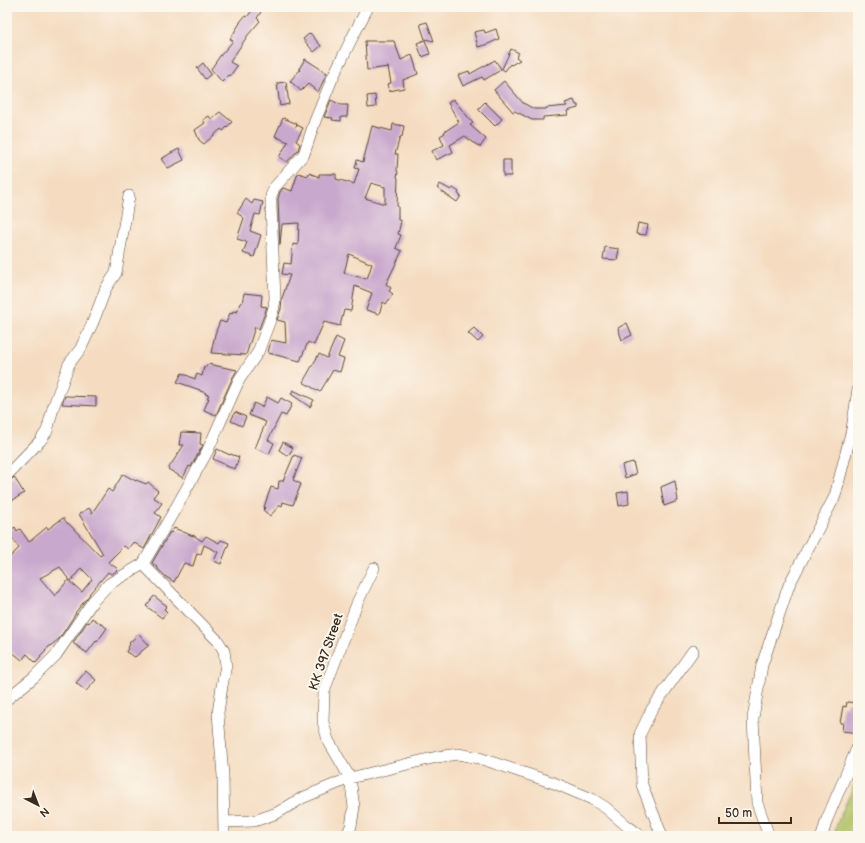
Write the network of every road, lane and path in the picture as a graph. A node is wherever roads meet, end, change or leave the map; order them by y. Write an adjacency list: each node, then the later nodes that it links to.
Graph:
1 (368, 7): 5 (street)
2 (129, 196): 4 (street)
3 (858, 389): 16 (street)
4 (7, 475)
5 (143, 564): 8 (street); 11 (street)
6 (374, 568): 10 (street, KK 397 Street)
7 (693, 651): 15 (street)
8 (7, 699)
9 (858, 746): 17 (street)
10 (350, 778): 11 (street); 13 (street, KK 397 Street); 14 (street)
11 (224, 822): 12 (street)
12 (224, 836)
13 (346, 836)
14 (641, 836)
15 (662, 836)
16 (769, 836)
17 (822, 836)

